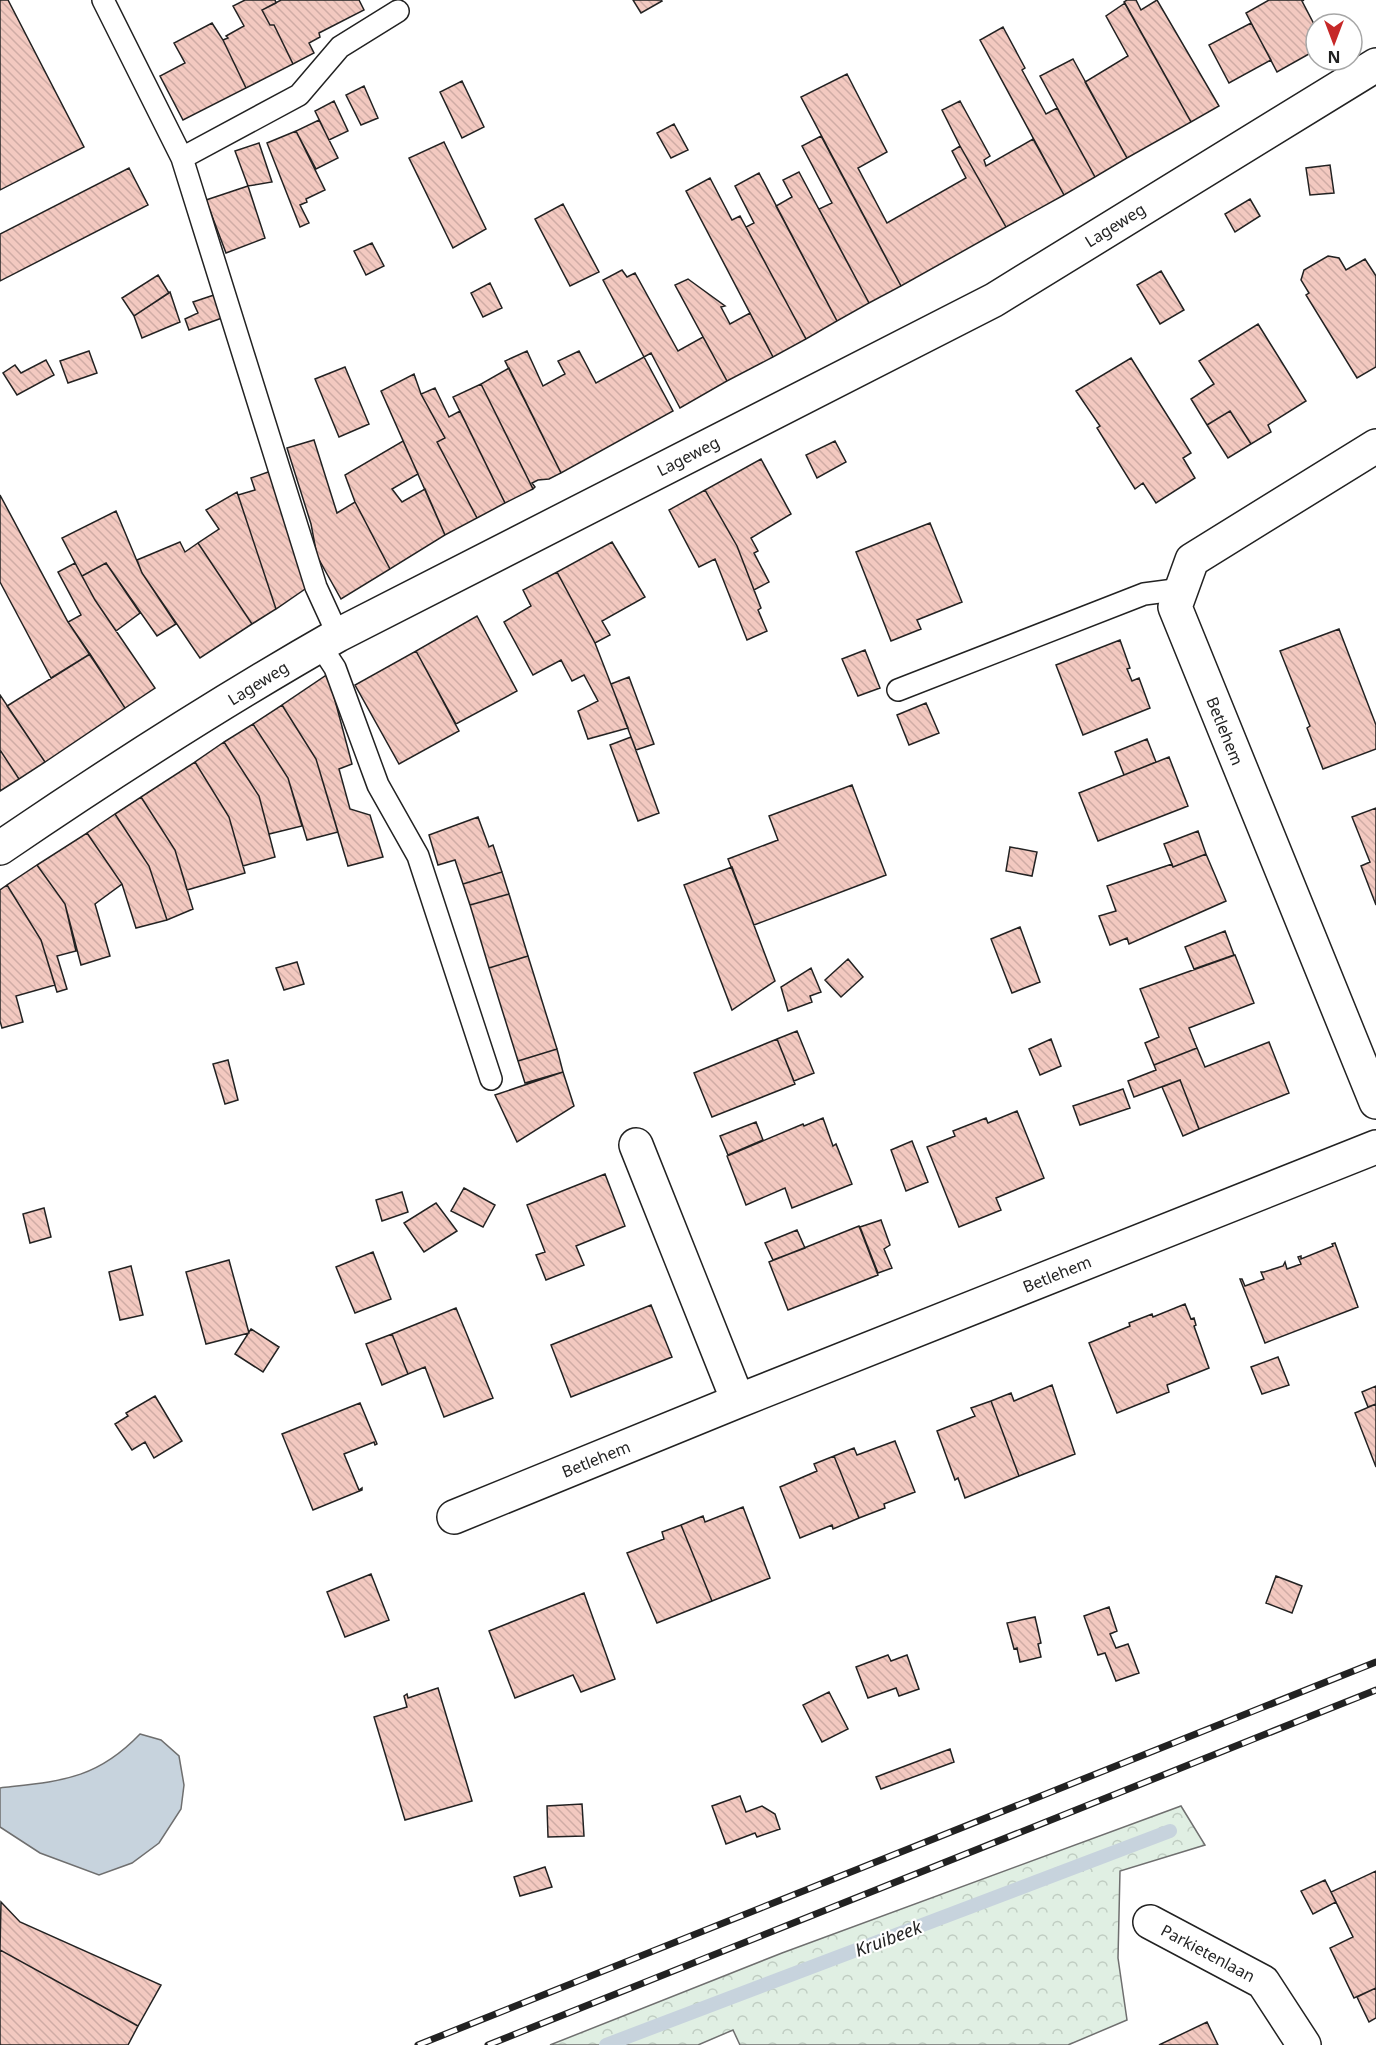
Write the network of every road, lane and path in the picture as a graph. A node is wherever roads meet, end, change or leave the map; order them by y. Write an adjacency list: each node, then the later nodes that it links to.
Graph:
1 (103, 0): 4 (lane)
2 (398, 11): 4 (lane)
3 (1376, 65): 7 (street, Lageweg)
4 (182, 158): 7 (lane)
5 (1376, 446): 6 (street, Betlehem)
6 (1182, 589): 8 (lane); 11 (street, Betlehem)
7 (329, 640): 9 (street, Lageweg); 10 (lane)
8 (898, 690)
9 (0, 848)
10 (491, 1079)
11 (1376, 1102)
12 (636, 1145): 14 (street)
13 (1376, 1147): 14 (street, Betlehem)
14 (738, 1401): 15 (street, Betlehem)
15 (454, 1517)
16 (1150, 1922): 17 (street, Parkietenlaan)
17 (1304, 2045)

